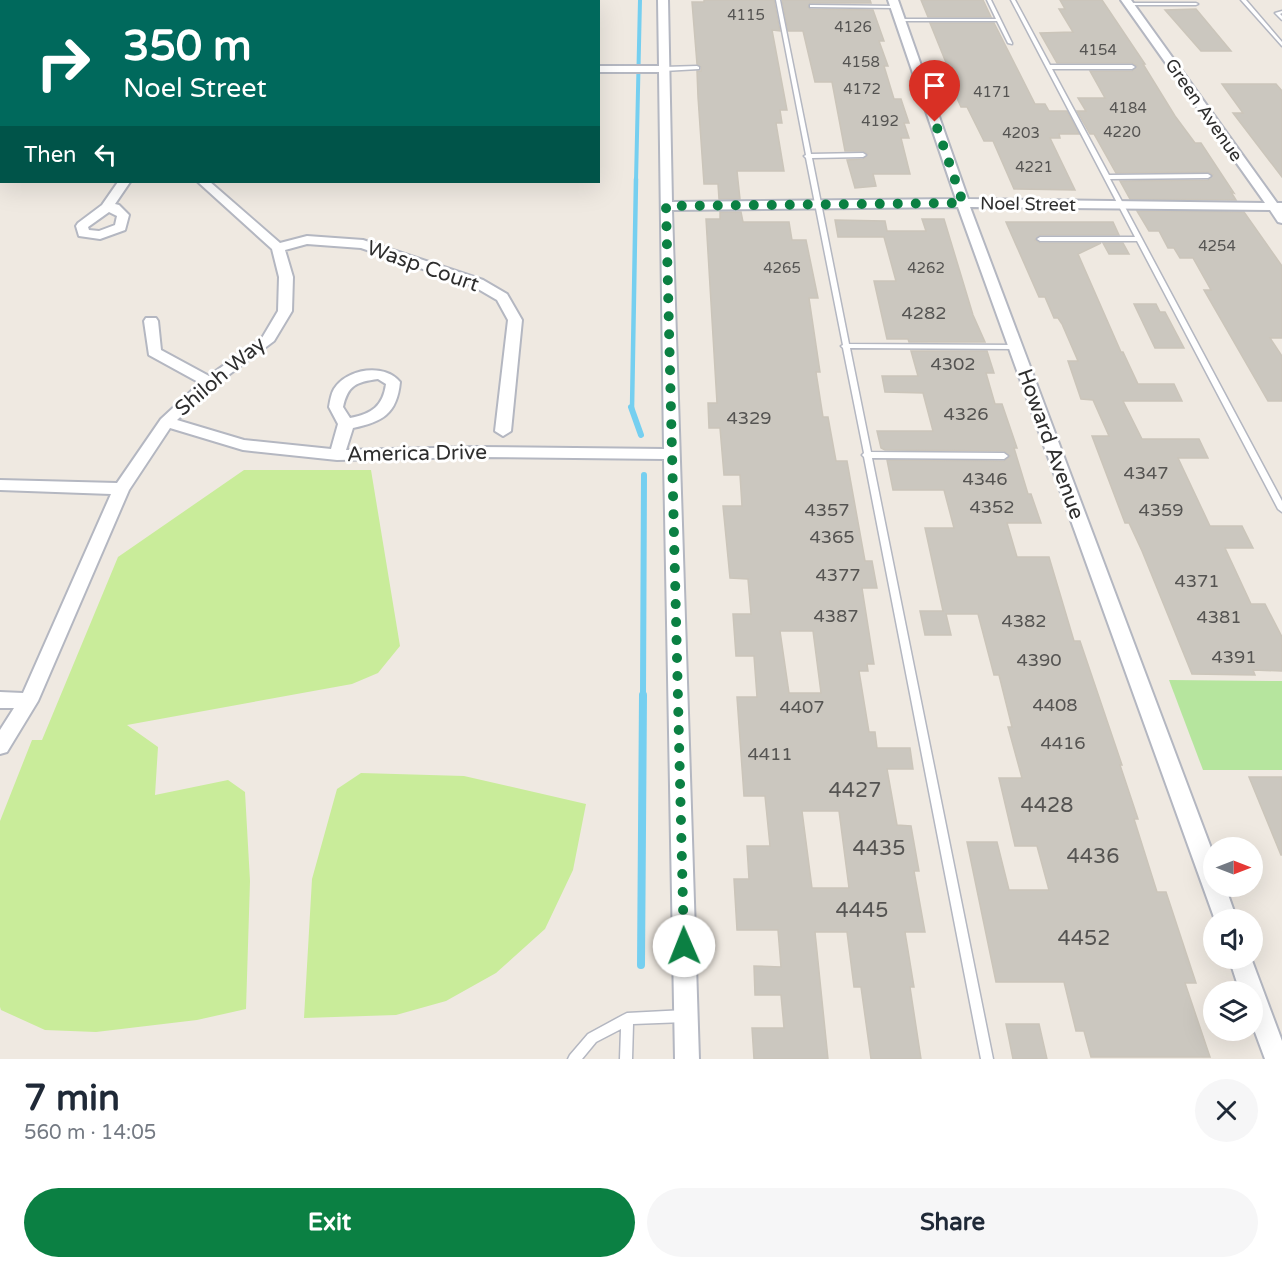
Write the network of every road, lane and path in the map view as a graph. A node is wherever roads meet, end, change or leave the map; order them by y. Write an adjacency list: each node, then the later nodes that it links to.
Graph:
1 (663, 0): 19 (street)
2 (778, 0): 21 (lane)
3 (989, 0): 12 (lane)
4 (1013, 0): 16 (lane)
5 (1243, 0): 14 (lane)
6 (1127, 2): 7 (lane); 30 (street, Green Avenue)
7 (1196, 4)
8 (812, 6): 9 (lane)
9 (896, 9): 12 (lane); 26 (street, Howard Avenue)
10 (1282, 12): 11 (lane)
11 (1282, 19)
12 (999, 20): 13 (lane)
13 (1010, 43)
14 (1282, 45)
15 (697, 68): 19 (lane)
16 (1049, 68): 17 (lane); 23 (lane)
17 (1132, 68)
18 (600, 69): 19 (street)
19 (664, 69): 29 (street)
20 (863, 155): 21 (lane)
21 (807, 156): 27 (lane)
22 (1208, 176): 23 (lane)
23 (1106, 177): 28 (lane)
24 (123, 183): 31 (street)
25 (205, 183): 35 (street)
26 (963, 203): 27 (street, Noel Street); 28 (street, Noel Street); 38 (street, Howard Avenue)
27 (819, 205): 29 (street, Noel Street); 37 (lane)
28 (1121, 205): 30 (street, Noel Street); 34 (lane)
29 (666, 206): 43 (street)
30 (1278, 207): 32 (street, Green Avenue)
31 (106, 208)
32 (1282, 219)
33 (1040, 239): 34 (lane)
34 (1139, 239): 49 (lane)
35 (278, 248): 39 (street, Shiloh Way); 42 (street, Wasp Court)
36 (151, 321): 39 (street)
37 (844, 346): 38 (lane); 45 (lane)
38 (1016, 347): 53 (street, Howard Avenue)
39 (210, 382): 40 (street, Shiloh Way)
40 (166, 422): 44 (street, America Drive); 48 (street, Shiloh Way)
41 (346, 424): 44 (street)
42 (503, 431)
43 (673, 454): 44 (street, America Drive); 54 (street)
44 (337, 455)
45 (866, 455): 46 (lane); 60 (lane)
46 (1004, 456)
47 (0, 485): 48 (street)
48 (121, 489): 51 (street, Shiloh Way)
49 (1282, 509)
50 (0, 700): 51 (street)
51 (29, 701): 52 (street, Shiloh Way)
52 (0, 746)
53 (1203, 856)
54 (686, 1016): 55 (lane); 59 (street)
55 (627, 1019): 57 (lane); 58 (lane)
56 (1263, 1021): 61 (street)
57 (574, 1059)
58 (626, 1059)
59 (687, 1059)
60 (987, 1059)
61 (1277, 1059)

